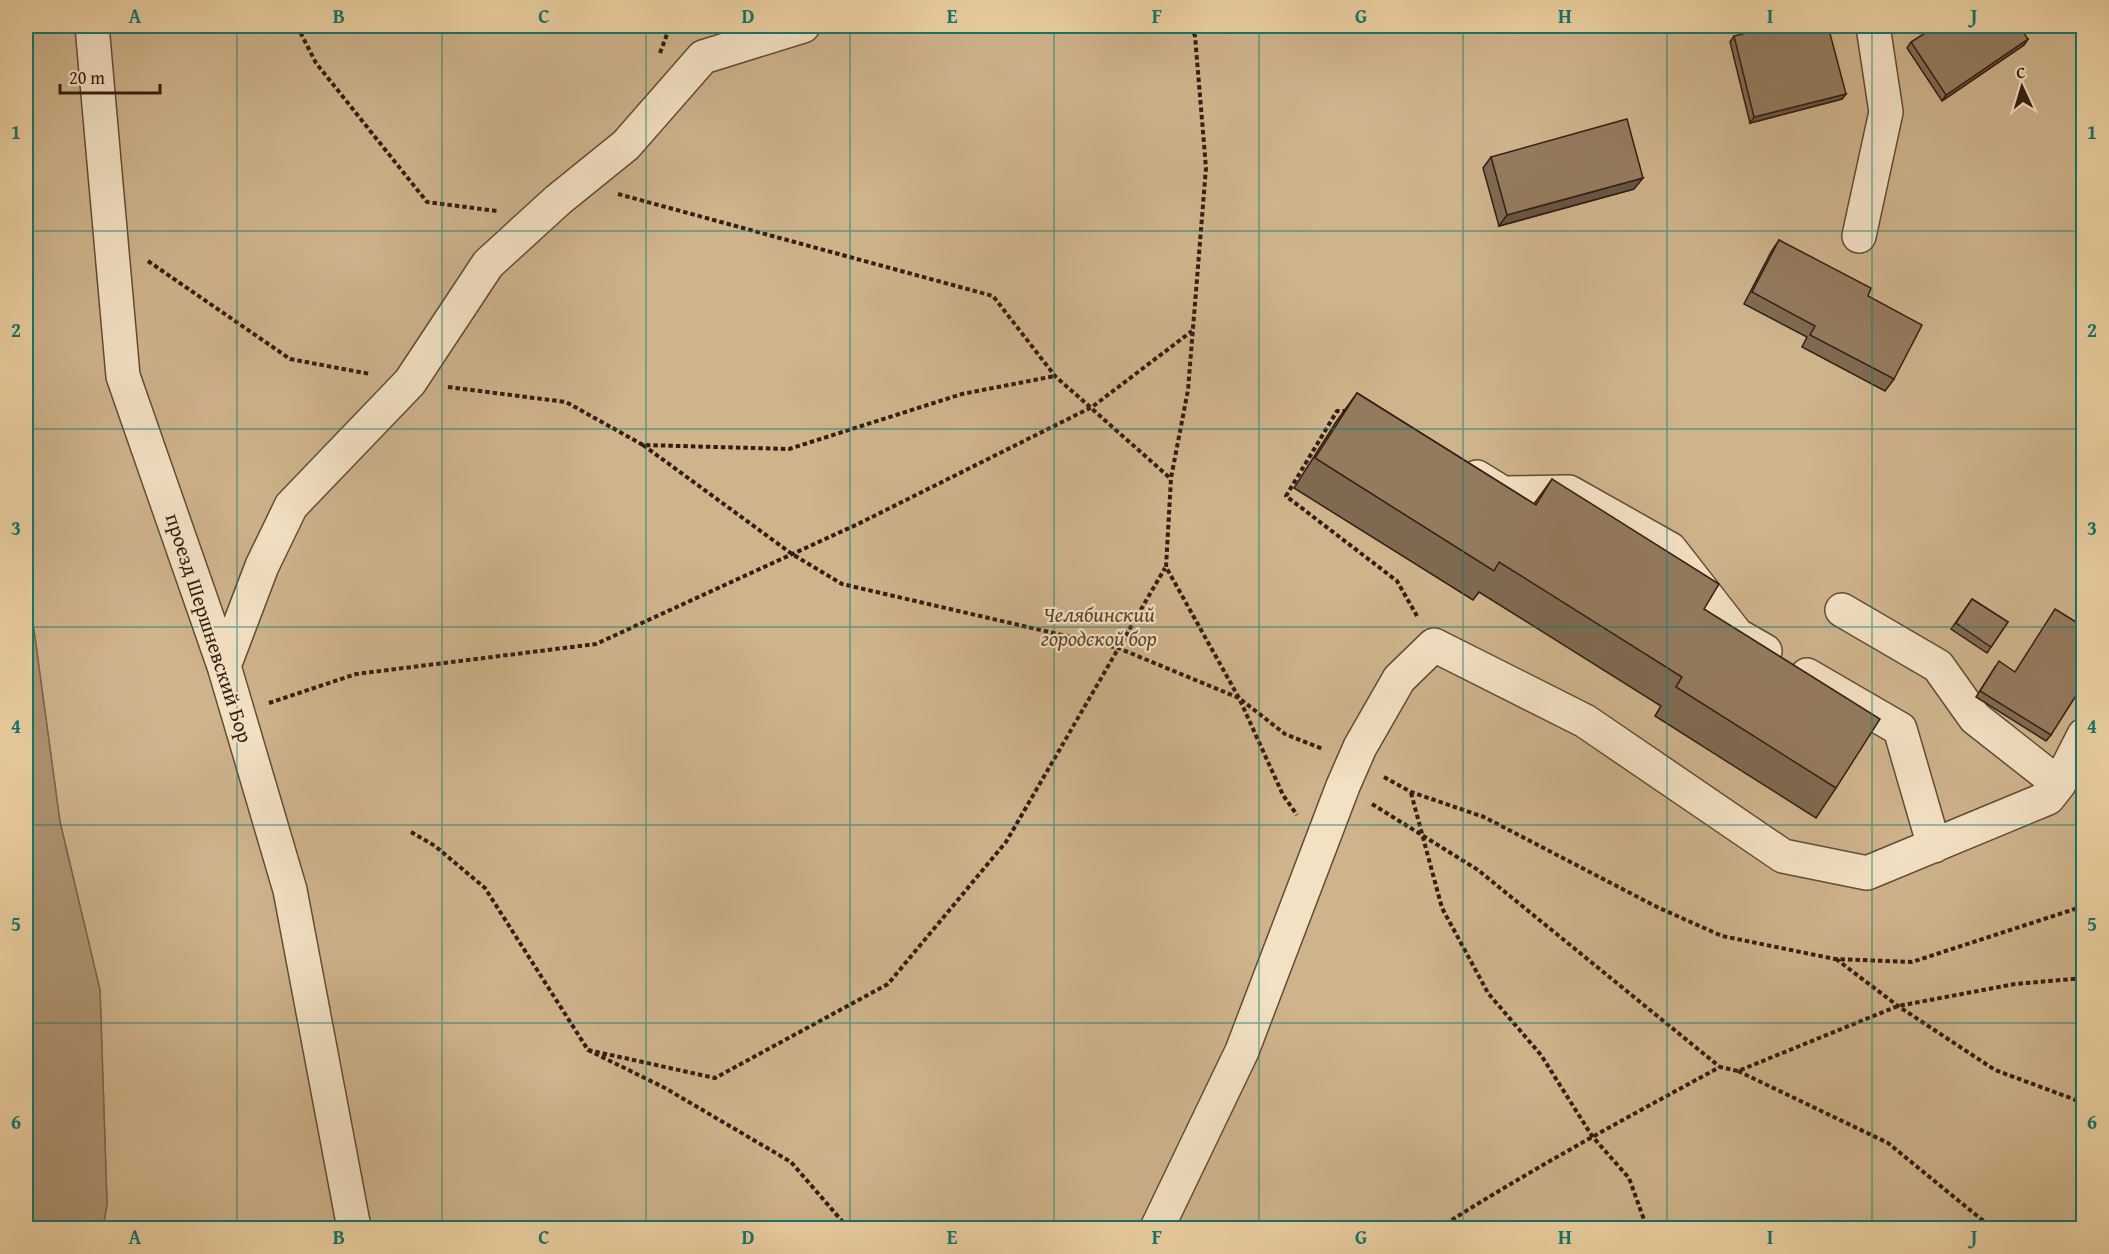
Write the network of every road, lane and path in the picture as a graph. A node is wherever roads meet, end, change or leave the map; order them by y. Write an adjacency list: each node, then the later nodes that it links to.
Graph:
1 (92, 26): 7 (street, проезд Шершневский Бор)
2 (297, 26): 6 (path)
3 (803, 26): 11 (street)
4 (1873, 26): 8 (street)
5 (617, 194): 10 (path)
6 (501, 211)
7 (112, 237): 11 (path); 22 (street, проезд Шершневский Бор)
8 (1859, 237)
9 (1193, 331): 12 (path)
10 (1055, 376): 12 (path); 14 (path)
11 (410, 382): 14 (path); 22 (street)
12 (1092, 407): 16 (path); 17 (path)
13 (1356, 412): 20 (path)
14 (643, 445): 17 (path)
15 (1454, 462): 30 (street)
16 (1171, 478)
17 (792, 554): 21 (path); 23 (path)
18 (1166, 567): 21 (path)
19 (1842, 609): 25 (street)
20 (1434, 645): 26 (street); 30 (street)
21 (1118, 648): 31 (path); 35 (path)
22 (224, 666): 23 (street, проезд Шершневский Бор)
23 (239, 713): 40 (street, проезд Шершневский Бор)
24 (2084, 735): 25 (street)
25 (2059, 784): 30 (street)
26 (1343, 786): 29 (path); 31 (street)
27 (1411, 792): 29 (path)
28 (411, 832): 35 (path)
29 (1422, 836): 36 (path); 39 (path)
30 (1934, 846)
31 (1320, 847): 42 (street)
32 (1835, 959): 34 (path)
33 (2084, 978): 34 (path)
34 (1898, 1006): 37 (path); 38 (path)
35 (588, 1050): 41 (path)
36 (1720, 1067): 37 (path); 39 (path)
37 (1738, 1071): 45 (path)
38 (2084, 1103)
39 (1592, 1136): 43 (path); 44 (path)
40 (354, 1228)
41 (848, 1228)
42 (1157, 1228)
43 (1439, 1228)
44 (1647, 1228)
45 (1992, 1228)

